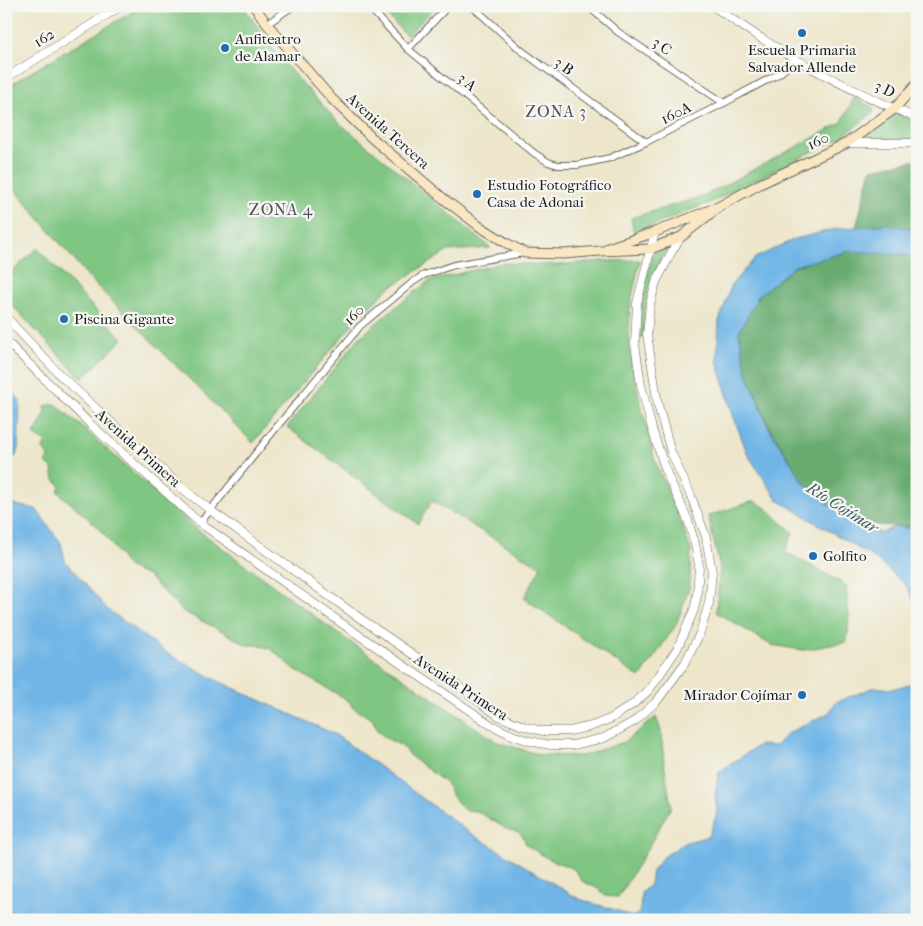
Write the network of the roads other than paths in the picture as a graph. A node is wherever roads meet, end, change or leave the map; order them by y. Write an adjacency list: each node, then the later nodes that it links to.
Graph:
1 (122, 6): 12 (street, 162)
2 (254, 6): 9 (main road, Avenida Tercera)
3 (293, 6): 9 (street)
4 (368, 6): 10 (street, 3 A)
5 (448, 6): 10 (street)
6 (472, 6): 17 (street, 3 B)
7 (588, 6): 14 (street, 3 C)
8 (713, 6): 11 (street, 3 D)
9 (267, 24): 27 (main road, Avenida Tercera)
10 (408, 49): 20 (street, 3 A)
11 (796, 60): 14 (street, 160A); 15 (street, 3 D)
12 (6, 78)
13 (917, 84): 15 (main road, 160)
14 (724, 103): 17 (street, 160A)
15 (894, 109): 16 (street, 3 D); 18 (main road, 160)
16 (917, 118)
17 (646, 142): 20 (street, 160A)
18 (847, 143): 19 (street); 21 (main road, 160)
19 (917, 143)
20 (558, 165)
21 (720, 206): 22 (main road, 160); 24 (main road, 160)
22 (667, 227): 23 (main road, 160); 24 (main road)
23 (654, 232): 25 (street, Avenida Primera); 26 (main road, 160)
24 (681, 237): 25 (main road, 160); 35 (street, Avenida Primera)
25 (650, 249): 26 (main road, 160); 34 (street, Avenida Primera)
26 (600, 251): 27 (main road, 160)
27 (525, 252): 30 (street, 160)
28 (6, 317): 30 (street, Avenida Primera)
29 (6, 341): 31 (street, Avenida Primera)
30 (210, 510): 31 (street, 160); 32 (street, Avenida Primera)
31 (200, 523): 33 (street, Avenida Primera)
32 (354, 614): 33 (street); 36 (street, Avenida Primera)
33 (347, 627): 37 (street, Avenida Primera)
34 (647, 692): 35 (street); 36 (street, Avenida Primera)
35 (657, 701): 37 (street, Avenida Primera)
36 (496, 714): 37 (street)
37 (491, 725)

